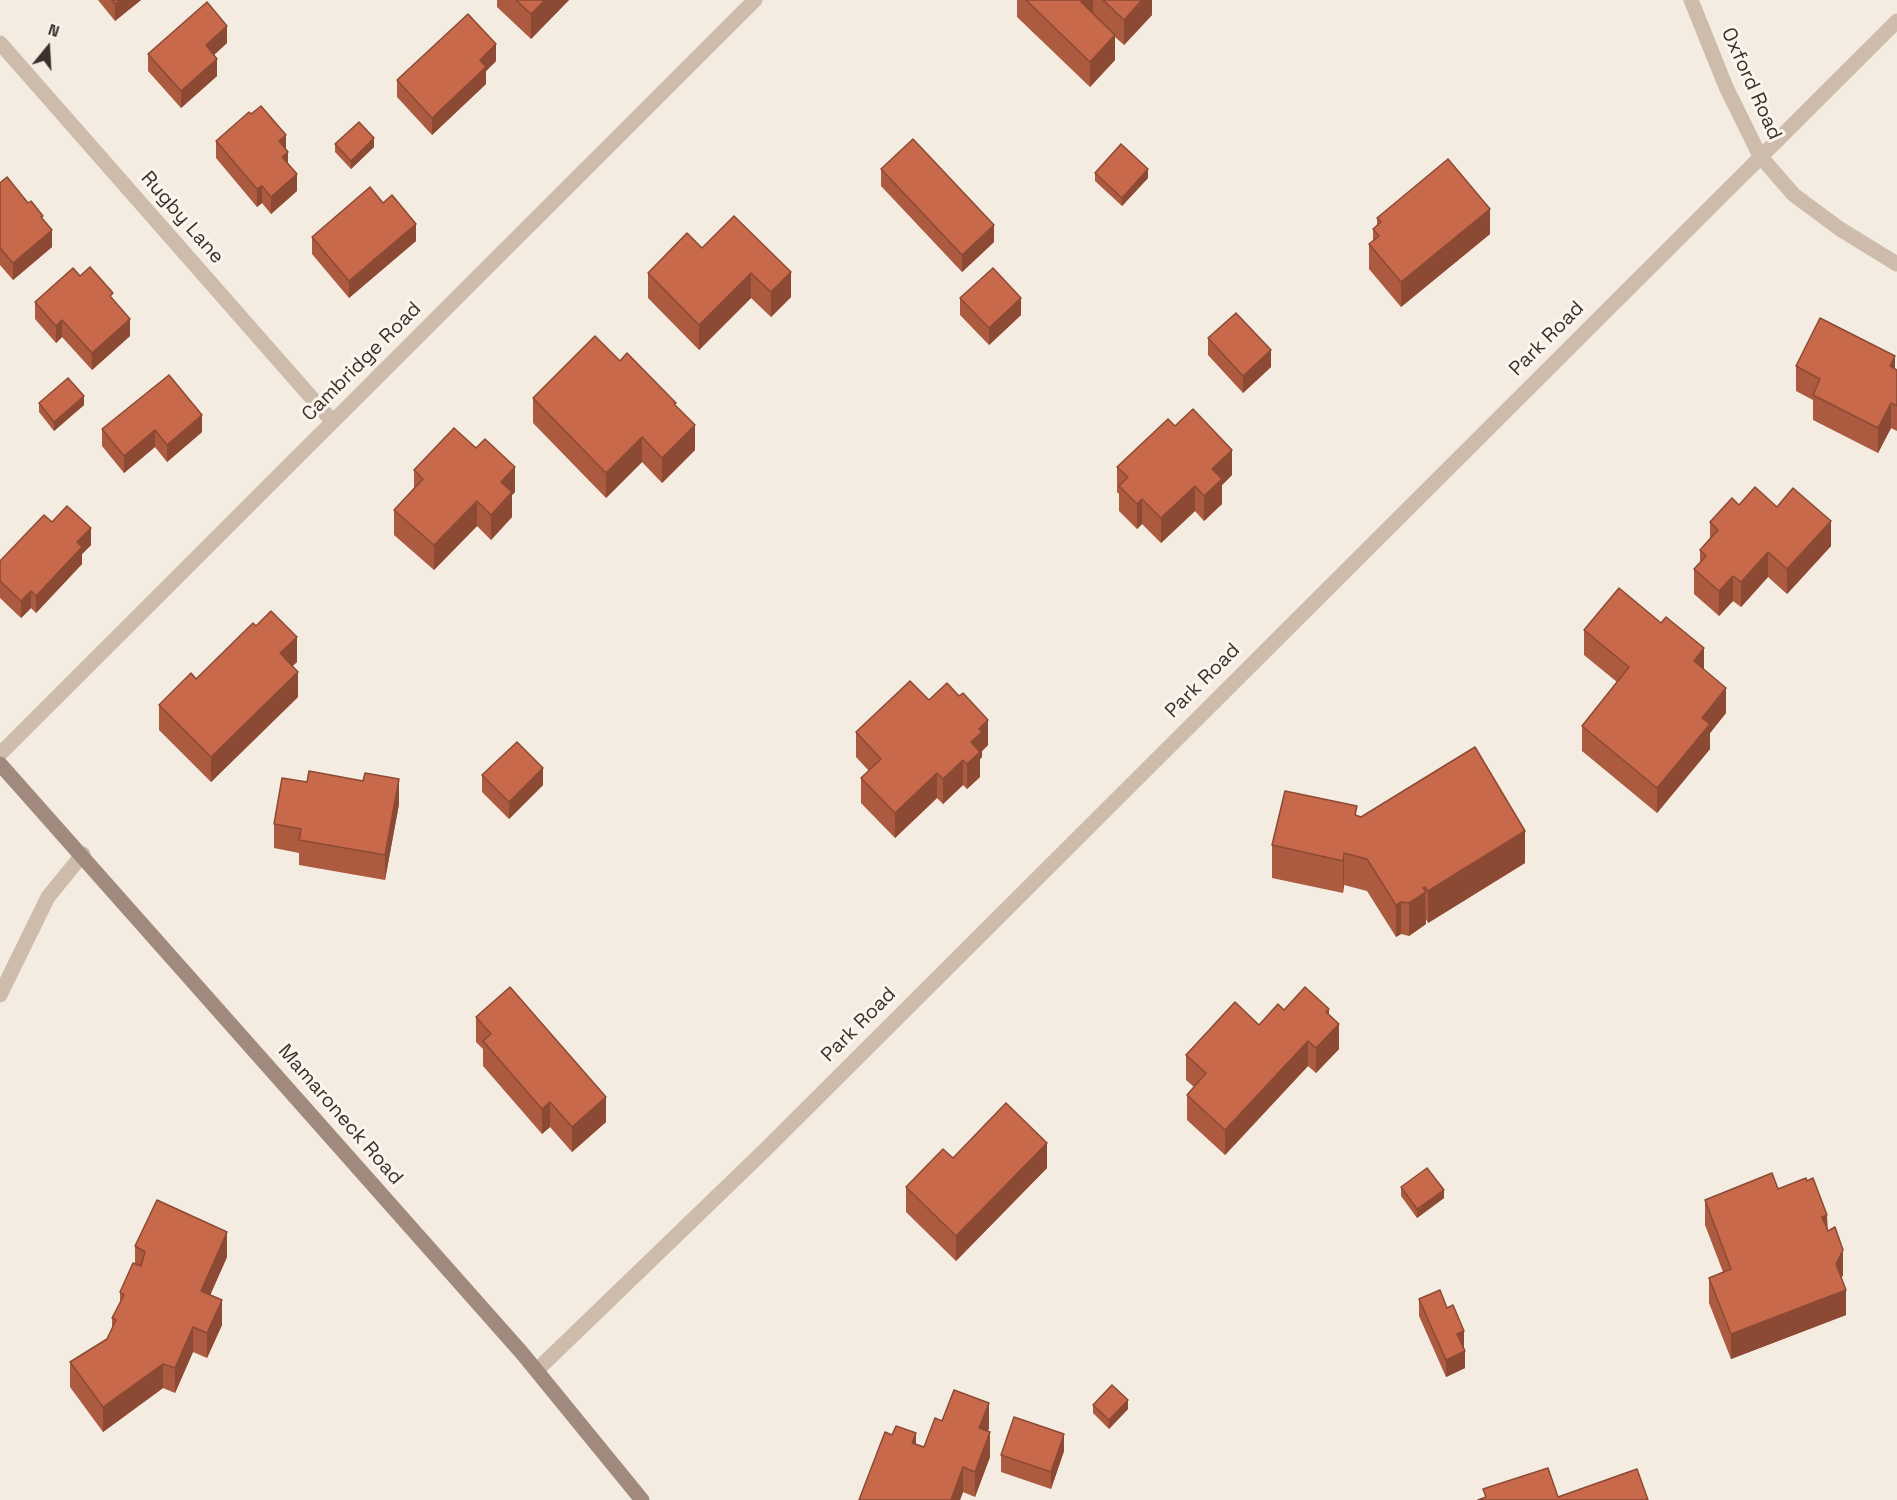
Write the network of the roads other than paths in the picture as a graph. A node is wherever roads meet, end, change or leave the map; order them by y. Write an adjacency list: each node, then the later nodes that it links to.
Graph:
1 (755, 0): 7 (street, Cambridge Road)
2 (1691, 0): 5 (street, Oxford Road)
3 (1897, 21): 5 (street, Park Road)
4 (0, 43): 7 (street, Rugby Lane)
5 (1760, 156): 6 (street, Oxford Road); 12 (street, Park Road)
6 (1897, 264)
7 (332, 421): 8 (street, Cambridge Road)
8 (0, 754)
9 (0, 764): 10 (street, Mamaroneck Road)
10 (83, 854): 11 (street); 12 (street, Mamaroneck Road)
11 (0, 995)
12 (537, 1370): 13 (street, Mamaroneck Road)
13 (642, 1500)

